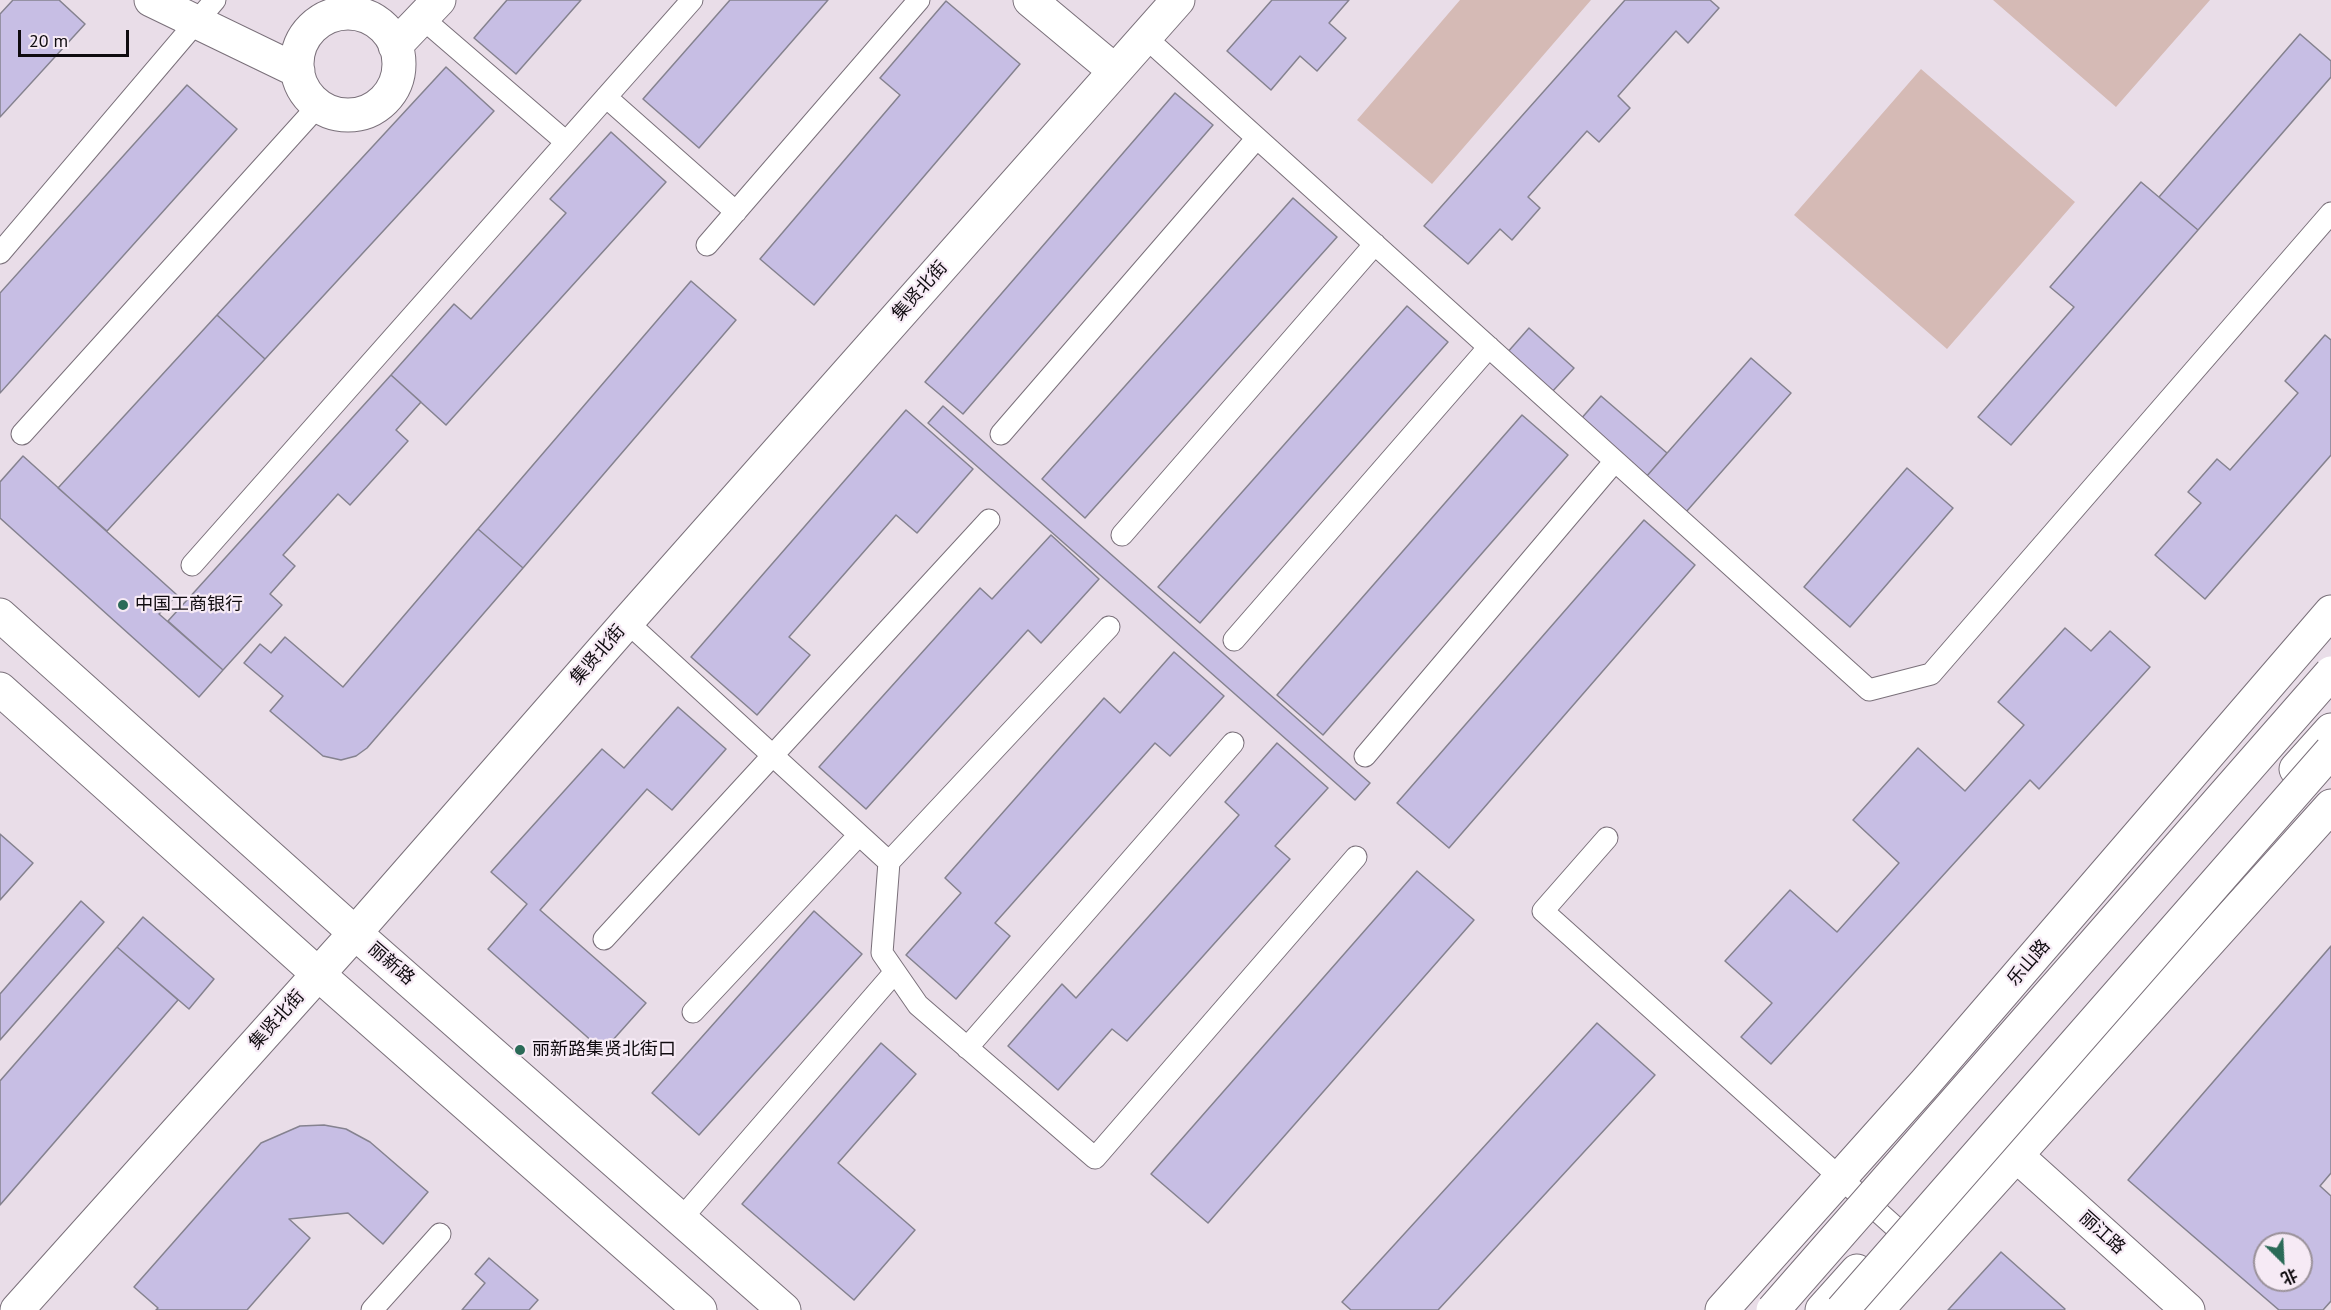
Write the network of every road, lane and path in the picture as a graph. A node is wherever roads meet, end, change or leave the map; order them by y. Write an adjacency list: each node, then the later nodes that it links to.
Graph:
1 (151, 0): 7 (main road)
2 (692, 0): 12 (lane)
3 (919, 0): 16 (lane)
4 (1030, 0): 11 (main road)
5 (1178, 0): 8 (main road, 集贤北街)
6 (430, 9): 9 (main road); 15 (lane)
7 (206, 11): 10 (main road); 20 (lane)
8 (1145, 37): 11 (main road, 集贤北街); 14 (lane)
9 (395, 46): 10 (main road); 13 (main road)
10 (298, 71): 13 (main road)
11 (1115, 71): 30 (main road, 集贤北街)
12 (606, 98): 15 (lane); 16 (lane)
13 (316, 107): 22 (lane)
14 (1257, 138): 18 (lane); 23 (lane)
15 (566, 142): 27 (lane)
16 (736, 212): 19 (lane)
17 (2331, 213): 24 (lane)
18 (1375, 244): 21 (lane); 26 (lane)
19 (707, 245)
20 (0, 253)
21 (1489, 347): 24 (lane); 32 (lane)
22 (22, 434)
23 (1001, 434)
24 (1615, 461): 40 (lane)
25 (989, 520): 39 (lane)
26 (1122, 535)
27 (192, 565)
28 (2331, 612): 53 (main road, 乐山路)
29 (0, 615): 46 (main road, 丽新路)
30 (627, 622): 39 (lane); 46 (main road, 集贤北街)
31 (1108, 627): 45 (lane)
32 (1234, 640)
33 (2331, 673): 63 (main road, bridge)
34 (0, 689): 49 (main road)
35 (2331, 692): 55 (main road)
36 (2331, 730): 55 (main road)
37 (1233, 743): 51 (lane)
38 (2331, 752): 66 (main road, bridge)
39 (772, 755): 42 (lane); 47 (lane)
40 (1365, 756)
41 (2331, 806): 52 (main road)
42 (859, 835): 45 (lane); 50 (lane)
43 (1607, 838): 53 (lane)
44 (1356, 857): 51 (lane)
45 (889, 862): 48 (lane)
46 (355, 933): 49 (main road, 集贤北街); 54 (main road, 丽新路)
47 (604, 939)
48 (895, 972): 51 (lane); 54 (lane)
49 (318, 974): 58 (main road, 集贤北街); 60 (main road)
50 (693, 1012)
51 (967, 1048)
52 (2017, 1156): 57 (main road); 68 (main road, 丽江路)
53 (1840, 1178): 55 (lane); 62 (main road, 乐山路)
54 (681, 1219): 61 (main road, 丽新路)
55 (1887, 1219): 57 (lane); 64 (main road); 65 (main road)
56 (440, 1234): 59 (lane)
57 (1926, 1254): 67 (main road)
58 (21, 1308)
59 (372, 1310)
60 (700, 1310)
61 (784, 1310)
62 (1722, 1310)
63 (1773, 1310)
64 (1790, 1310)
65 (1822, 1310)
66 (1842, 1310)
67 (1877, 1310)
68 (2188, 1310)

